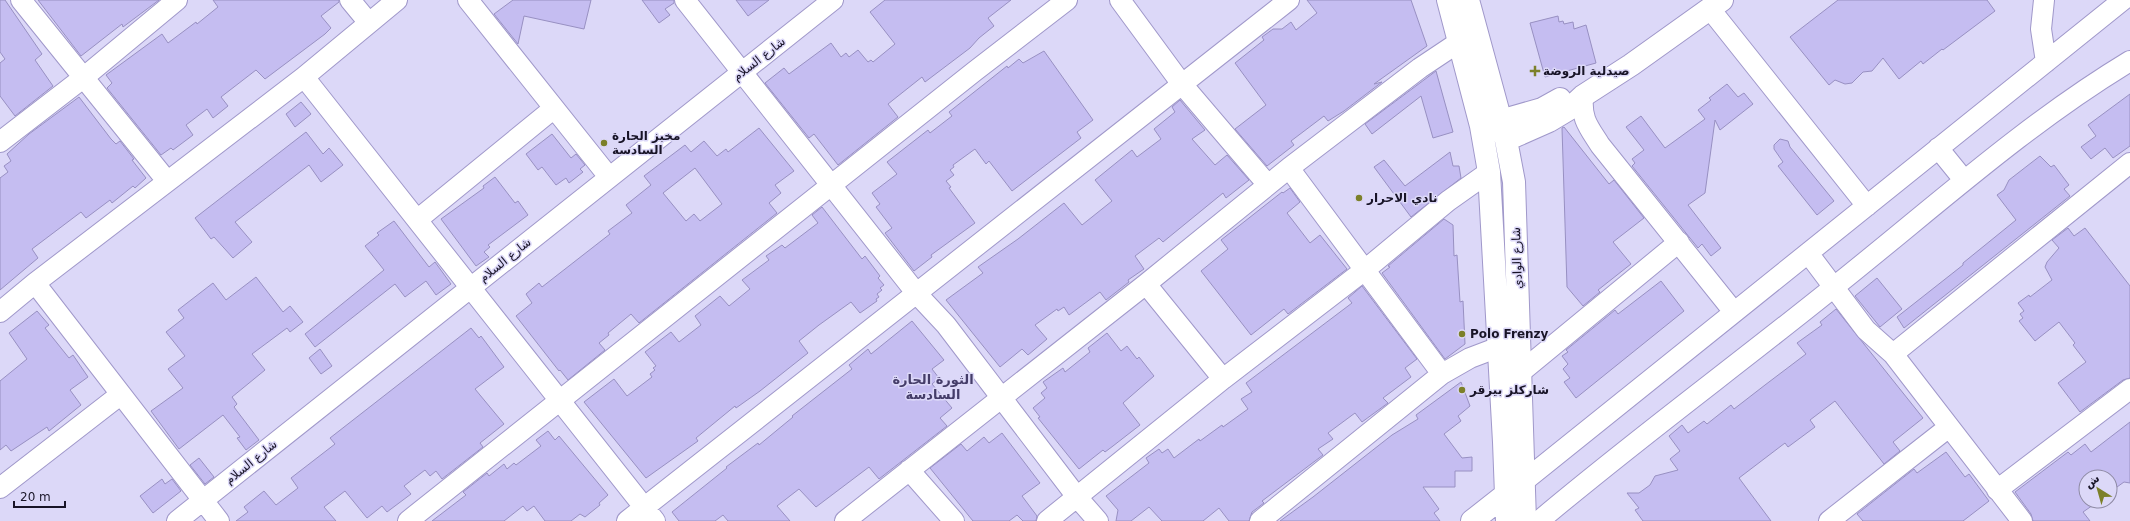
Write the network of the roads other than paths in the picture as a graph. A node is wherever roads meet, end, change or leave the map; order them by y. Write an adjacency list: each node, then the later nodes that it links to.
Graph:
1 (21, 0): 21 (street)
2 (177, 0): 21 (street)
3 (350, 0): 16 (street)
4 (397, 0): 16 (street)
5 (468, 0): 25 (street)
6 (833, 0): 20 (street, شارع السلام)
7 (1067, 0): 36 (street)
8 (1120, 0): 23 (street)
9 (1289, 0): 23 (street)
10 (1448, 0): 17 (main road, شارع الوادي)
11 (1468, 0): 26 (main road, شارع الوادي)
12 (2044, 0): 19 (street)
13 (2123, 0): 19 (street)
14 (688, 1): 20 (street)
15 (1716, 5): 24 (main road); 37 (street)
16 (369, 23): 22 (street)
17 (1459, 42): 30 (street); 31 (main road, شارع الوادي)
18 (2130, 61): 33 (street)
19 (2046, 62): 28 (street)
20 (743, 72): 32 (street, شارع السلام); 36 (street)
21 (83, 78): 27 (street); 34 (street)
22 (304, 78): 34 (street); 38 (street)
23 (1181, 83): 35 (street); 46 (street)
24 (1583, 96): 26 (main road); 39 (street)
25 (553, 109): 32 (street); 38 (street)
26 (1503, 130): 51 (main road, شارع الوادي)
27 (0, 142)
28 (1938, 148): 33 (street); 37 (street)
29 (2130, 163): 50 (street)
30 (1289, 168): 35 (street); 41 (street)
31 (1489, 172): 41 (street); 49 (main road, شارع الوادي)
32 (609, 177): 45 (street, شارع السلام)
33 (1964, 180): 44 (street)
34 (167, 181): 42 (street)
35 (1268, 184): 43 (street)
36 (832, 186): 46 (street); 57 (street)
37 (1867, 206): 40 (street)
38 (417, 220): 45 (street)
39 (1679, 242): 48 (street); 51 (street)
40 (1808, 253): 44 (street); 48 (street)
41 (1366, 269): 52 (street); 53 (street)
42 (35, 283): 47 (street); 55 (street)
43 (1146, 284): 53 (street); 56 (street)
44 (1834, 287): 50 (street); 79 (street)
45 (470, 288): 57 (street); 65 (street, شارع السلام)
46 (917, 294): 56 (street); 66 (street)
47 (0, 312)
48 (1734, 312): 60 (street)
49 (1500, 347): 52 (street); 63 (main road, شارع الوادي)
50 (1893, 354): 58 (street)
51 (1521, 372): 60 (main road, شارع الوادي)
52 (1442, 374): 75 (street)
53 (1223, 379): 64 (street)
54 (2130, 389): 62 (street)
55 (120, 395): 61 (street); 65 (street)
56 (1001, 398): 59 (street); 64 (street)
57 (559, 400): 66 (street); 69 (street)
58 (1949, 427): 62 (street); 80 (street)
59 (909, 470): 71 (street); 72 (street)
60 (1523, 482): 63 (main road); 78 (main road, شارع الوادي)
61 (0, 488)
62 (1997, 490): 81 (street)
63 (1505, 495): 76 (main road); 77 (main road, شارع الوادي)
64 (1077, 497): 73 (street); 74 (street)
65 (202, 501): 67 (street, شارع السلام); 68 (street)
66 (649, 514): 70 (street)
67 (177, 521)
68 (219, 521)
69 (408, 521)
70 (627, 521)
71 (845, 521)
72 (954, 521)
73 (1047, 521)
74 (1098, 521)
75 (1260, 521)
76 (1472, 521)
77 (1507, 521)
78 (1525, 521)
79 (1539, 521)
80 (1828, 521)
81 (2022, 521)

